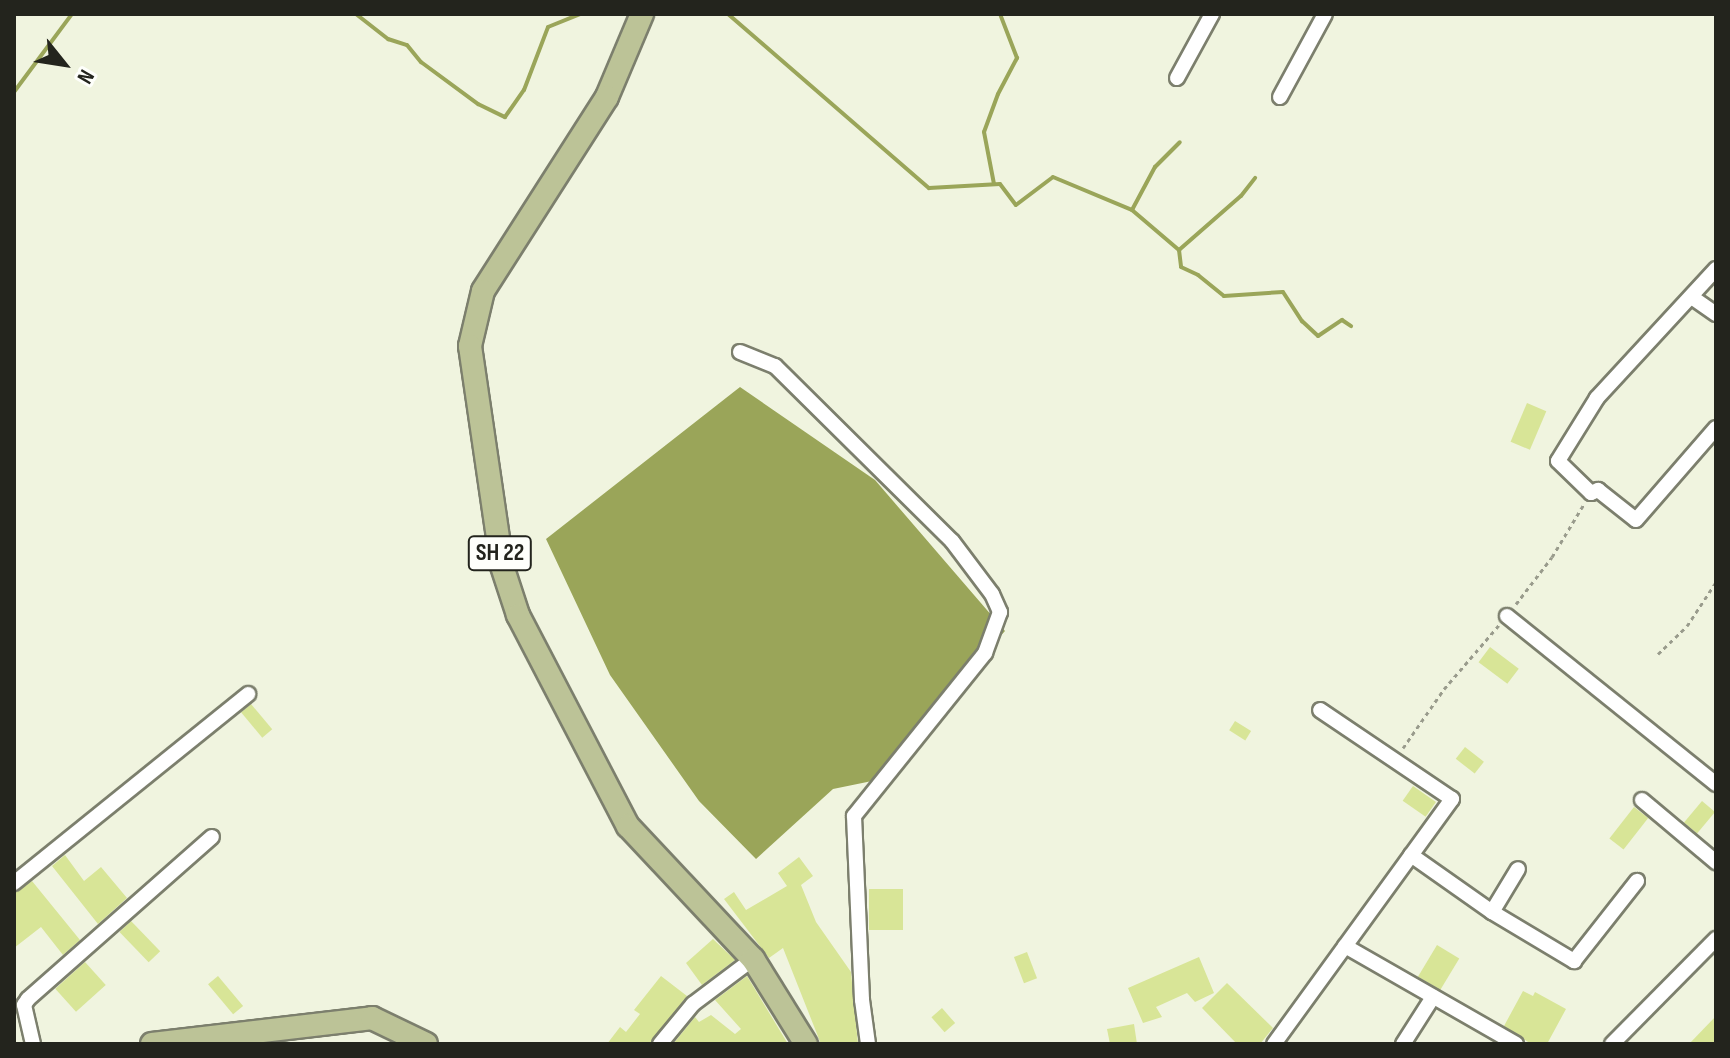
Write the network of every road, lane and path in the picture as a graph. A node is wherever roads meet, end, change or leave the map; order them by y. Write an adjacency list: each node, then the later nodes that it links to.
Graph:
1 (642, 14): 29 (main road, SH 22)
2 (1212, 14): 4 (street)
3 (1325, 14): 5 (street)
4 (1177, 78)
5 (1280, 97)
6 (1716, 269): 7 (street)
7 (1693, 298): 8 (street); 11 (street)
8 (1716, 314)
9 (740, 352): 36 (street)
10 (1716, 428): 11 (street)
11 (1591, 493): 13 (path)
12 (1716, 582): 14 (path)
13 (1507, 616): 17 (path); 18 (street)
14 (1658, 654)
15 (248, 694): 25 (street)
16 (1320, 710): 17 (street)
17 (1399, 763): 21 (street)
18 (1716, 784)
19 (1642, 800): 22 (street)
20 (212, 837): 31 (street)
21 (1411, 855): 26 (street); 28 (street)
22 (1716, 862)
23 (1518, 869): 26 (street)
24 (1637, 881): 26 (street)
25 (14, 883)
26 (1492, 912)
27 (1716, 939): 40 (street)
28 (1345, 946): 30 (street); 37 (street)
29 (753, 959): 34 (street); 35 (main road, SH 22)
30 (1433, 997): 38 (street); 39 (street)
31 (33, 1044)
32 (152, 1044): 33 (main road)
33 (426, 1044)
34 (660, 1044)
35 (806, 1044)
36 (868, 1044)
37 (1274, 1044)
38 (1403, 1044)
39 (1516, 1044)
40 (1612, 1044)

